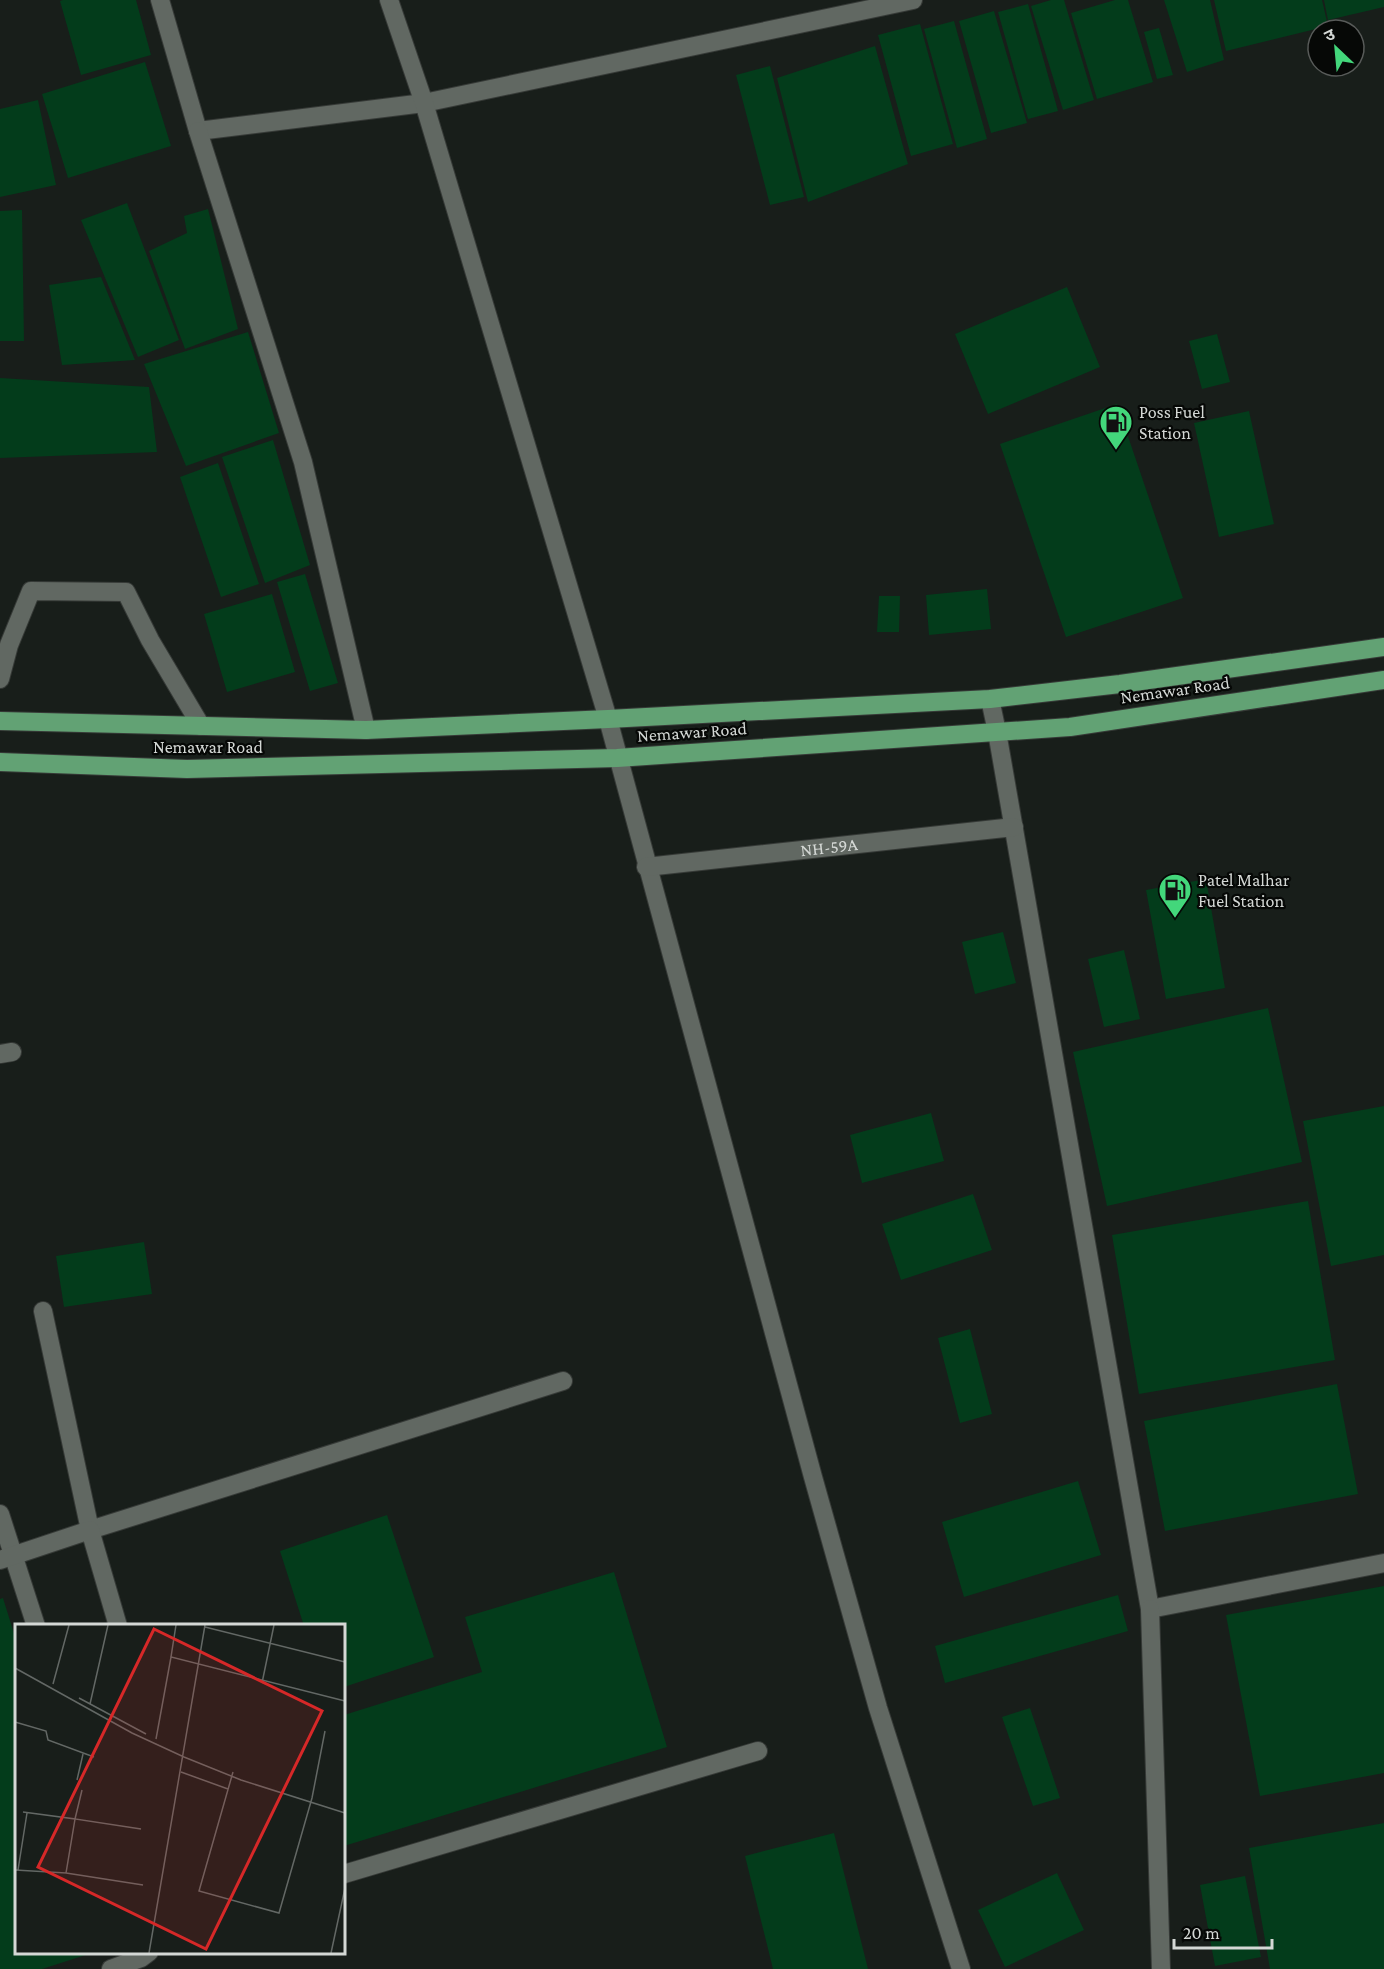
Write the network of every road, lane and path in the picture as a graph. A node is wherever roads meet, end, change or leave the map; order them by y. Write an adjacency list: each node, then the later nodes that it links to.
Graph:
1 (160, 0): 5 (street)
2 (389, 0): 4 (street)
3 (901, 1): 4 (street)
4 (424, 103): 5 (street); 10 (street)
5 (198, 131): 13 (street)
6 (1384, 647): 9 (highway, Nemawar Road)
7 (0, 679): 12 (street)
8 (1384, 680): 14 (highway, Nemawar Road)
9 (990, 699): 10 (highway, Nemawar Road); 14 (street)
10 (608, 719): 13 (highway, Nemawar Road); 15 (street)
11 (0, 721): 12 (highway, Nemawar Road)
12 (201, 726): 13 (highway, Nemawar Road)
13 (366, 729)
14 (997, 732): 15 (highway, Nemawar Road); 17 (street)
15 (617, 758): 16 (highway, Nemawar Road); 18 (street)
16 (0, 762)
17 (1014, 827): 18 (street, NH-59A); 25 (street)
18 (646, 867): 32 (street)
19 (43, 1311): 22 (street)
20 (563, 1381): 22 (street)
21 (0, 1514): 23 (street)
22 (90, 1530): 23 (street); 27 (street)
23 (7, 1557): 26 (street)
24 (1384, 1563): 25 (street)
25 (1150, 1609): 33 (street)
26 (35, 1624)
27 (117, 1624)
28 (758, 1751): 29 (street)
29 (345, 1874)
30 (143, 1958): 31 (street)
31 (111, 1969)
32 (962, 1969)
33 (1161, 1969)

